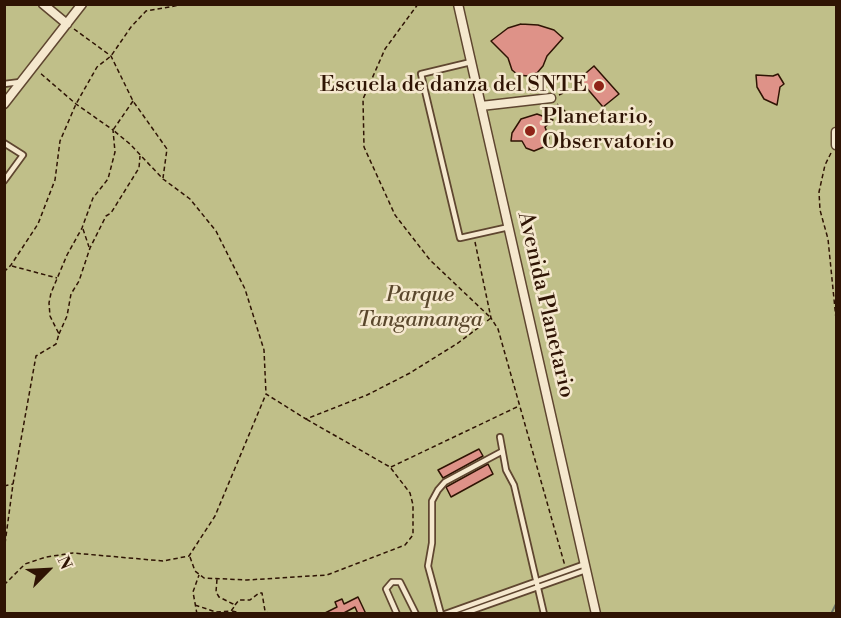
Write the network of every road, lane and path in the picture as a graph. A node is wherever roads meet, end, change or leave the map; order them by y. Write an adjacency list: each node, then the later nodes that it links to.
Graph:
1 (43, 4): 6 (street)
2 (82, 4): 6 (street)
3 (186, 4): 7 (path)
4 (418, 4): 33 (path)
5 (458, 4): 8 (street, Avenida Planetario)
6 (67, 24): 7 (path); 9 (street)
7 (111, 56): 14 (path); 16 (path)
8 (471, 62): 17 (street, Avenida Planetario); 28 (lane)
9 (33, 68): 10 (street); 16 (path)
10 (22, 82): 11 (lane); 15 (street)
11 (4, 84)
12 (578, 87): 13 (path)
13 (551, 98): 17 (street); 18 (path)
14 (133, 101): 19 (path); 24 (path)
15 (4, 104)
16 (76, 104): 19 (path); 30 (path)
17 (481, 106): 26 (street, Avenida Planetario)
18 (566, 112)
19 (113, 130): 23 (path); 27 (path)
20 (837, 132): 22 (street)
21 (4, 143): 25 (lane)
22 (836, 144): 34 (path)
23 (140, 155): 24 (path); 29 (path)
24 (163, 178): 36 (path)
25 (4, 181)
26 (509, 227): 28 (lane); 46 (street, Avenida Planetario)
27 (82, 228): 29 (path); 32 (path)
28 (474, 235): 33 (path)
29 (90, 248): 35 (path)
30 (11, 265): 31 (path); 32 (path)
31 (4, 272)
32 (57, 278): 35 (path)
33 (491, 318): 37 (path); 38 (path)
34 (837, 319)
35 (59, 334): 42 (path)
36 (266, 394): 38 (path); 45 (path)
37 (520, 406): 41 (path); 47 (path)
38 (306, 419): 41 (path)
39 (500, 437): 40 (lane)
40 (501, 452): 50 (lane); 61 (lane)
41 (390, 467): 49 (path)
42 (14, 484): 43 (path); 44 (path)
43 (4, 486)
44 (4, 551)
45 (189, 556): 48 (path); 51 (path)
46 (585, 567): 47 (lane); 50 (lane); 64 (street, Avenida Planetario)
47 (566, 571): 50 (lane)
48 (200, 575): 49 (path); 52 (path)
49 (217, 578): 53 (path)
50 (537, 584): 61 (lane); 62 (lane); 63 (lane)
51 (4, 585)
52 (195, 604): 55 (path); 56 (path)
53 (234, 605): 54 (path); 58 (path)
54 (231, 611): 55 (path); 57 (path)
55 (216, 613)
56 (197, 614)
57 (244, 614)
58 (269, 614)
59 (397, 614): 60 (lane)
60 (416, 614)
61 (443, 614)
62 (462, 614)
63 (544, 614)
64 (596, 614)

